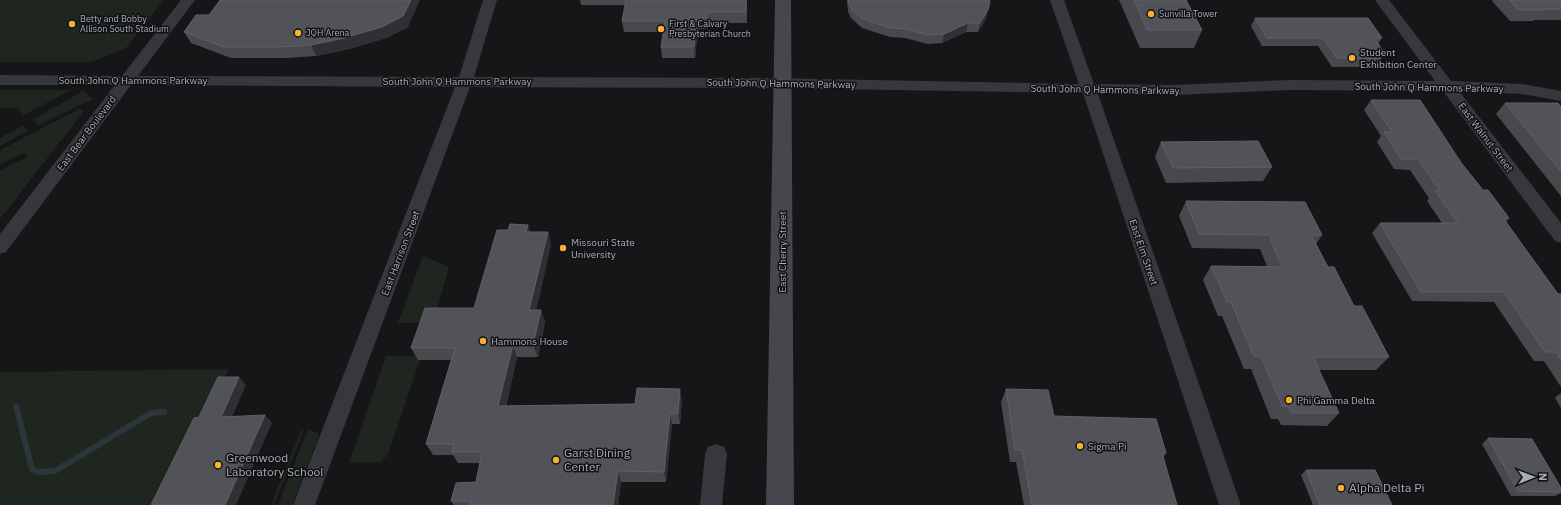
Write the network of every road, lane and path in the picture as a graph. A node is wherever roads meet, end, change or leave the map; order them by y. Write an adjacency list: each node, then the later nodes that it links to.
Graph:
1 (188, 0): 6 (street, East Bear Boulevard)
2 (490, 0): 8 (street, East Harrison Street)
3 (783, 0): 9 (street, East Cherry Street)
4 (1057, 0): 11 (street, East Elm Street)
5 (1382, 0): 10 (street, East Walnut Street)
6 (127, 79): 7 (street, South John Q Hammons Parkway); 8 (street, South John Q Hammons Parkway); 14 (street, East Bear Boulevard)
7 (0, 80)
8 (465, 81): 9 (street, South John Q Hammons Parkway); 16 (street, East Harrison Street)
9 (783, 83): 11 (street, South John Q Hammons Parkway); 18 (street, East Cherry Street)
10 (1448, 86): 11 (street, South John Q Hammons Parkway); 12 (street, South John Q Hammons Parkway); 13 (street, East Walnut Street)
11 (1089, 89): 19 (street, East Elm Street)
12 (1561, 96)
13 (1561, 236)
14 (0, 247)
15 (716, 454): 17 (street)
16 (304, 505)
17 (711, 505)
18 (780, 505)
19 (1230, 505)

